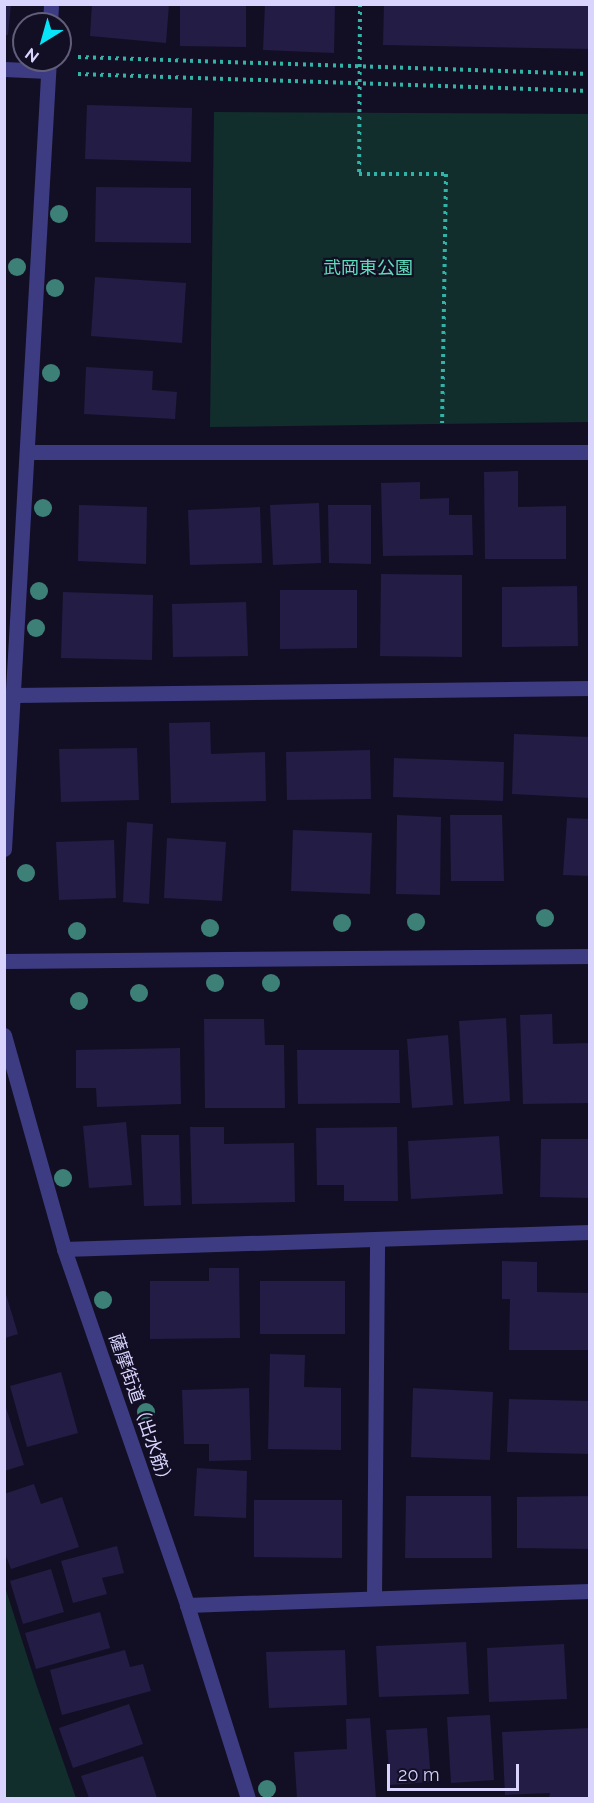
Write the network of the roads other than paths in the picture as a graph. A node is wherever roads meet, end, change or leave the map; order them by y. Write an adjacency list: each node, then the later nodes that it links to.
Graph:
1 (49, 72): 2 (street)
2 (30, 452): 3 (street); 5 (street)
3 (590, 452)
4 (590, 688): 5 (street)
5 (14, 695): 6 (street)
6 (4, 849)
7 (590, 956): 8 (street)
8 (4, 961)
9 (4, 1035): 12 (street, 薩摩街道（出水筋）)
10 (590, 1232): 11 (street)
11 (377, 1240): 12 (street); 14 (street)
12 (64, 1249): 15 (street, 薩摩街道（出水筋）)
13 (590, 1591): 14 (street)
14 (374, 1596): 15 (street)
15 (187, 1605): 16 (street, 薩摩街道（出水筋）)
16 (248, 1798)

